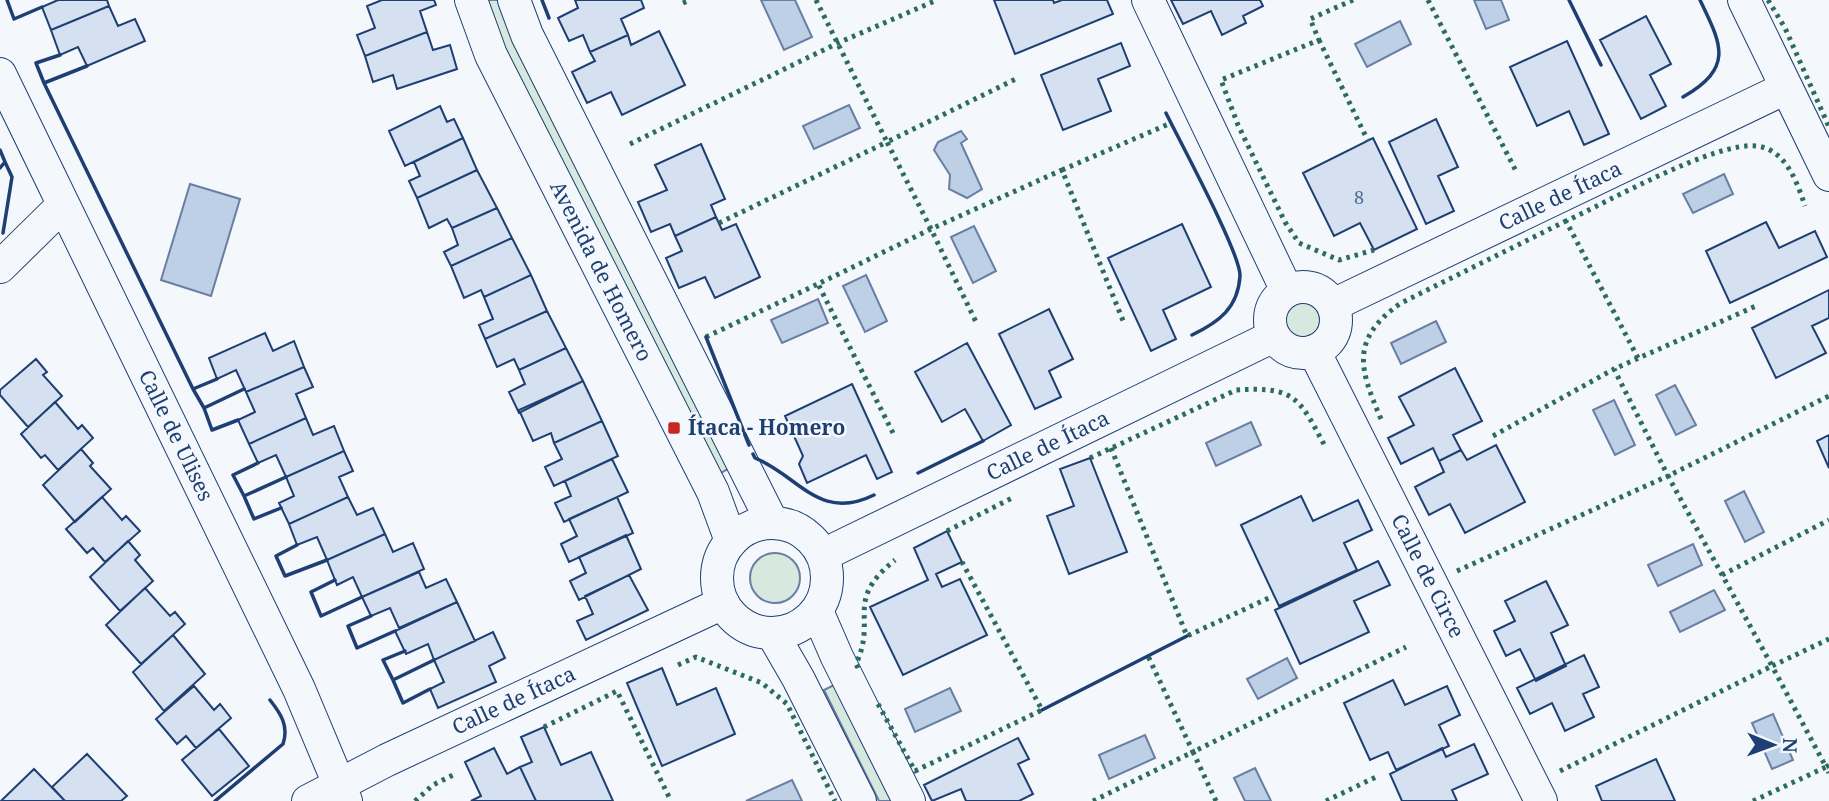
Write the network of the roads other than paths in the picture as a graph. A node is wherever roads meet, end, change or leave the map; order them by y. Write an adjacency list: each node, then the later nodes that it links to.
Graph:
1 (471, 0): 15 (street, Avenida de Homero)
2 (514, 0): 14 (street, Avenida de Homero)
3 (1148, 0): 10 (street)
4 (1744, 0): 6 (street)
5 (0, 74): 8 (street, Calle de Ulises)
6 (1786, 88): 7 (street); 11 (street, Calle de Ítaca)
7 (1829, 175)
8 (62, 206): 9 (street); 20 (street, Calle de Ulises)
9 (0, 267)
10 (1287, 291): 11 (street); 12 (street)
11 (1334, 305): 13 (street)
12 (1274, 336): 13 (street); 16 (street, Calle de Ítaca)
13 (1314, 351): 24 (street, Calle de Circe)
14 (772, 522): 15 (street); 16 (street)
15 (731, 541): 17 (street)
16 (822, 555): 18 (street)
17 (723, 603): 19 (street); 20 (street, Calle de Ítaca)
18 (817, 611): 19 (street); 23 (street)
19 (772, 633): 22 (street)
20 (343, 793): 21 (street, Calle de Ítaca)
21 (309, 801)
22 (860, 801)
23 (909, 801)
24 (1541, 801)

